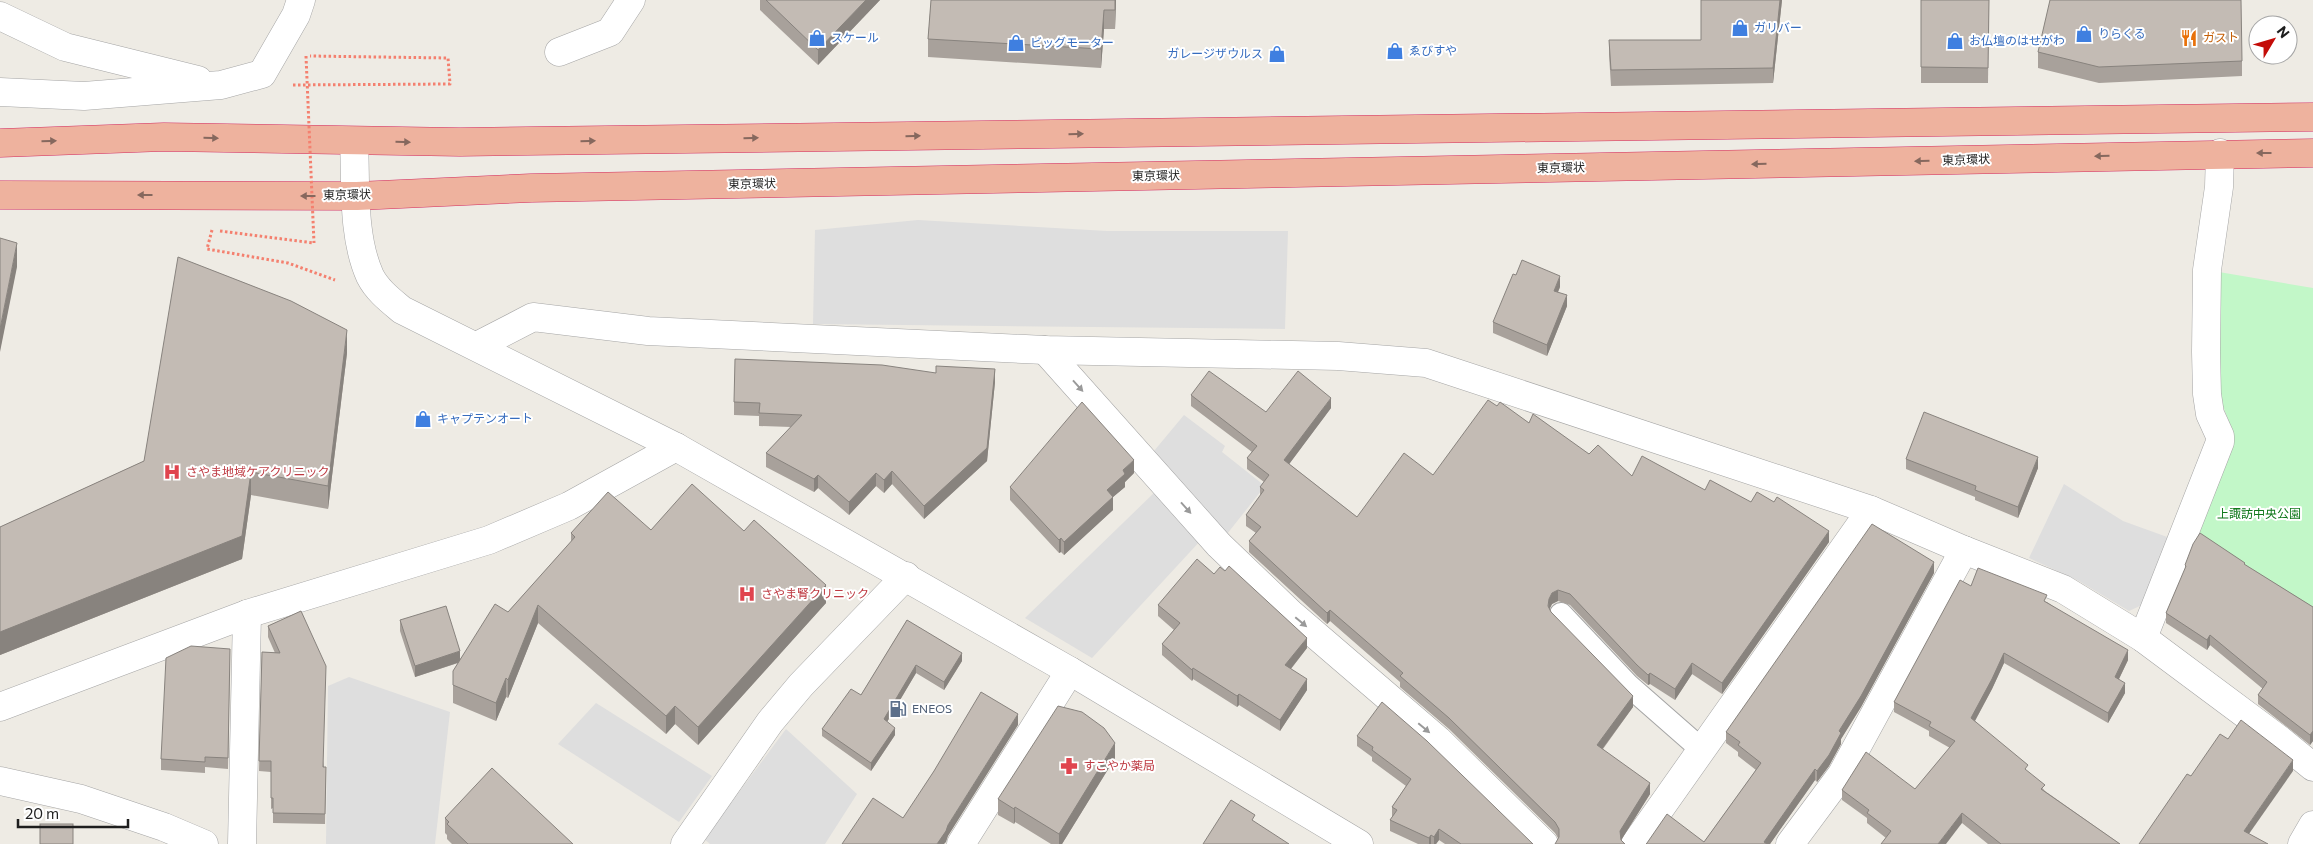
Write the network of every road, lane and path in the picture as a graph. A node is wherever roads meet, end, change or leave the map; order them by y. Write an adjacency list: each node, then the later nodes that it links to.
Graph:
1 (301, 0): 5 (street)
2 (631, 0): 4 (street)
3 (0, 16): 5 (street)
4 (559, 52)
5 (221, 85): 7 (street)
6 (285, 85): 15 (path, bridge)
7 (0, 92)
8 (2313, 116): 9 (highway, one-way to 8)
9 (354, 142): 10 (highway, one-way to 9); 14 (street)
10 (0, 143)
11 (2220, 153): 12 (highway, 東京環状, one-way to 11); 14 (highway, 東京環状, one-way to 14); 24 (street)
12 (2313, 153)
13 (0, 195): 14 (highway, 東京環状, one-way to 13)
14 (356, 196): 16 (street)
15 (340, 282)
16 (476, 346): 17 (street); 18 (street)
17 (1045, 350): 19 (street); 36 (street, one-way to 36)
18 (676, 447): 21 (street); 22 (street)
19 (1871, 510): 20 (street); 27 (street)
20 (1964, 550): 24 (street); 38 (street)
21 (906, 576): 25 (street); 33 (street)
22 (246, 614): 26 (street); 32 (street)
23 (1561, 614): 27 (lane)
24 (2143, 638): 28 (street)
25 (1070, 671): 34 (street); 35 (street)
26 (0, 707)
27 (1701, 750): 37 (street)
28 (2313, 767)
29 (0, 781): 31 (street)
30 (2313, 825): 39 (street)
31 (204, 844)
32 (242, 844)
33 (685, 844)
34 (961, 844)
35 (1359, 844)
36 (1544, 844)
37 (1636, 844)
38 (1790, 844)
39 (2302, 844)

